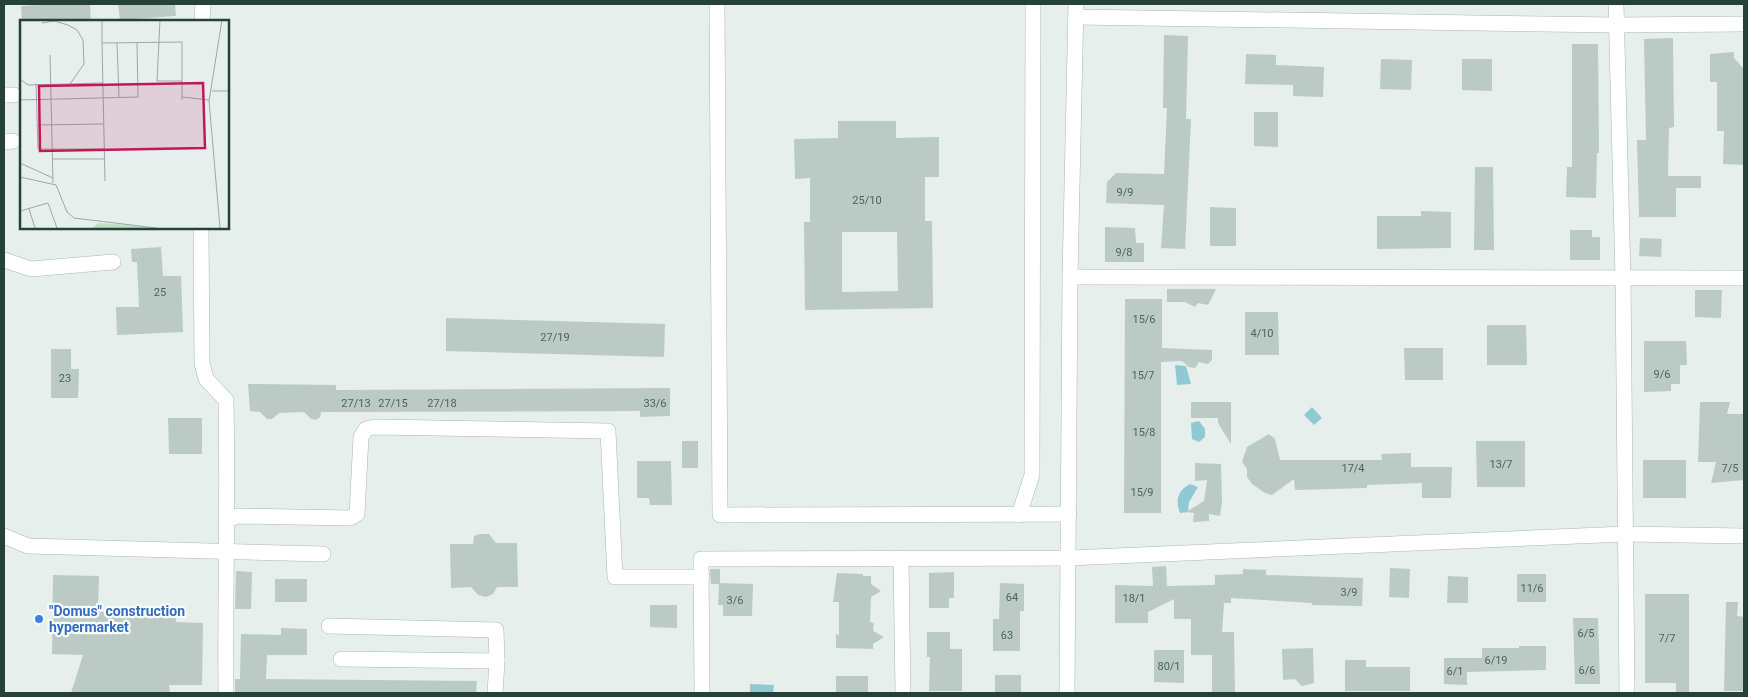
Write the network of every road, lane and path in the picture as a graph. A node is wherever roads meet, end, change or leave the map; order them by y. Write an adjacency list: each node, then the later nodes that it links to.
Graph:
1 (202, 4): 6 (street)
2 (717, 4): 16 (street)
3 (1033, 4): 16 (street)
4 (1616, 4): 7 (street)
5 (1076, 10): 7 (street); 12 (street)
6 (202, 20)
7 (1616, 24): 8 (street); 13 (street)
8 (1744, 24)
9 (201, 229): 17 (street)
10 (4, 260): 11 (street)
11 (113, 262)
12 (1070, 277): 13 (street); 15 (street)
13 (1623, 277): 14 (street); 18 (street)
14 (1744, 278)
15 (1069, 514): 16 (street); 23 (street)
16 (1020, 515)
17 (228, 520): 21 (street); 25 (street)
18 (1625, 534): 20 (street); 23 (street); 34 (street)
19 (4, 536): 21 (street)
20 (1744, 536)
21 (226, 552): 22 (street); 29 (street)
22 (323, 554)
23 (1069, 558): 24 (street); 33 (street)
24 (901, 560): 25 (street); 32 (street)
25 (702, 577): 31 (street)
26 (329, 626): 28 (street)
27 (341, 659): 28 (street)
28 (498, 660): 30 (street)
29 (226, 693)
30 (495, 693)
31 (702, 693)
32 (903, 693)
33 (1067, 693)
34 (1627, 693)

